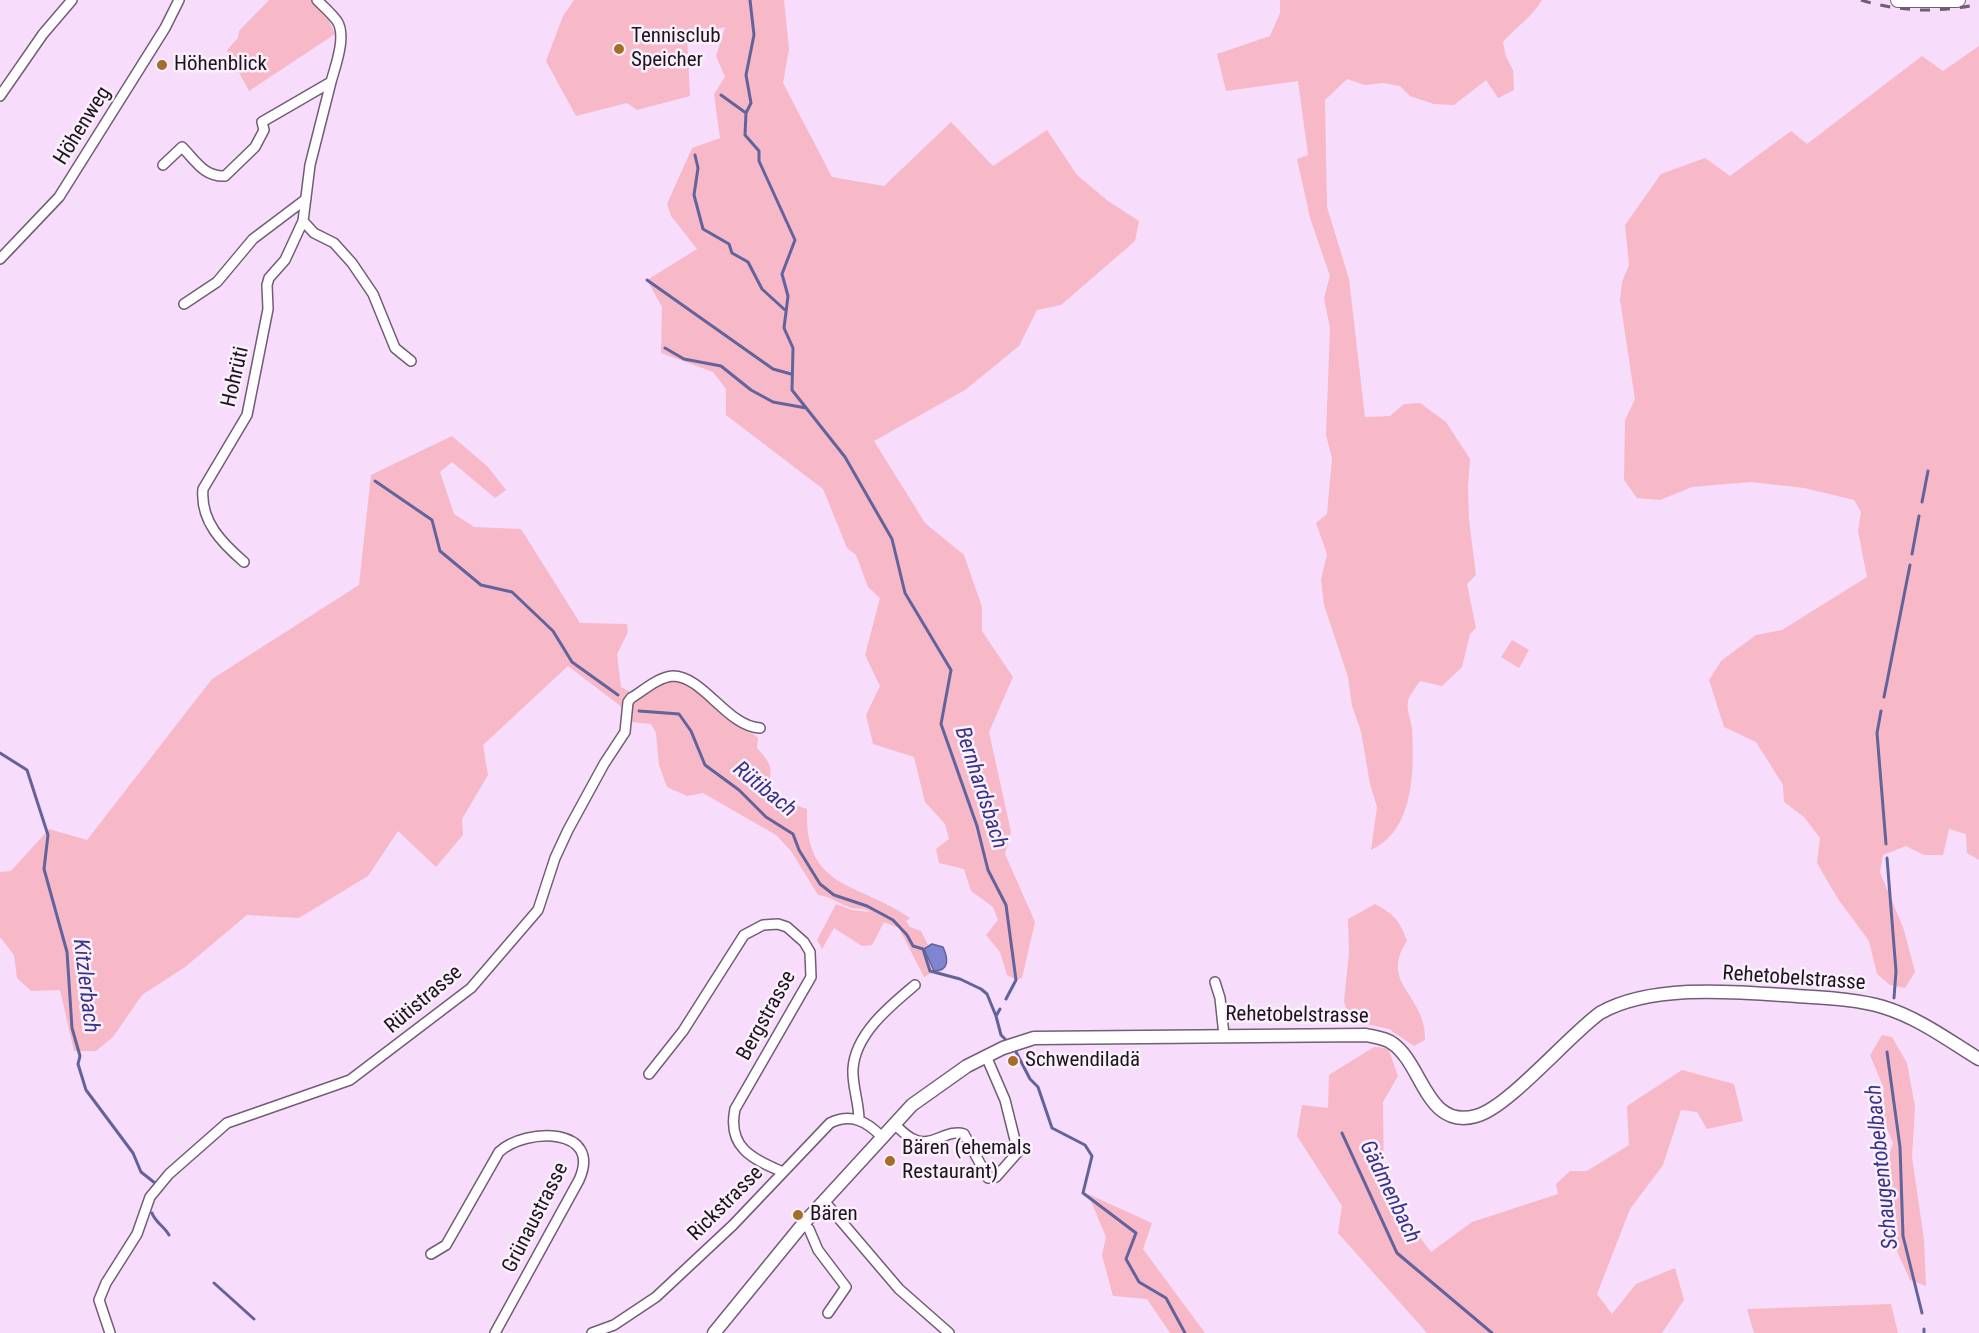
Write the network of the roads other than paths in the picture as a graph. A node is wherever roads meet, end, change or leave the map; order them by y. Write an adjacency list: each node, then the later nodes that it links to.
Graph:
1 (72, 0): 7 (street)
2 (179, 0): 11 (street, Höhenweg)
3 (317, 0): 6 (street, Hohrüti)
4 (1898, 0): 5 (main road)
5 (1958, 0)
6 (331, 82): 8 (street); 9 (street, Hohrüti)
7 (0, 96)
8 (163, 165)
9 (306, 199): 10 (street, Hohrüti); 12 (street)
10 (303, 221): 13 (street); 14 (street, Hohrüti)
11 (0, 259)
12 (184, 304)
13 (411, 362)
14 (244, 562)
15 (760, 728): 30 (street, Rütistrasse)
16 (1215, 982): 18 (street)
17 (915, 985): 22 (street)
18 (1224, 1035): 19 (street, Rehetobelstrasse); 20 (street, Rehetobelstrasse)
19 (986, 1056): 23 (street, Rehetobelstrasse); 23 (street)
20 (1979, 1059)
21 (649, 1074): 25 (street, Bergstrasse)
22 (859, 1120): 24 (street); 25 (street, Rickstrasse)
23 (894, 1124): 24 (street, Rehetobelstrasse)
24 (881, 1136): 26 (street, Rehetobelstrasse)
25 (783, 1172): 32 (street, Rickstrasse)
26 (824, 1201): 27 (street, Rehetobelstrasse); 34 (street)
27 (803, 1224): 29 (street); 33 (street, Rehetobelstrasse)
28 (431, 1254): 31 (street, Grünaustrasse)
29 (828, 1313)
30 (110, 1333)
31 (495, 1333)
32 (591, 1333)
33 (714, 1333)
34 (949, 1333)

